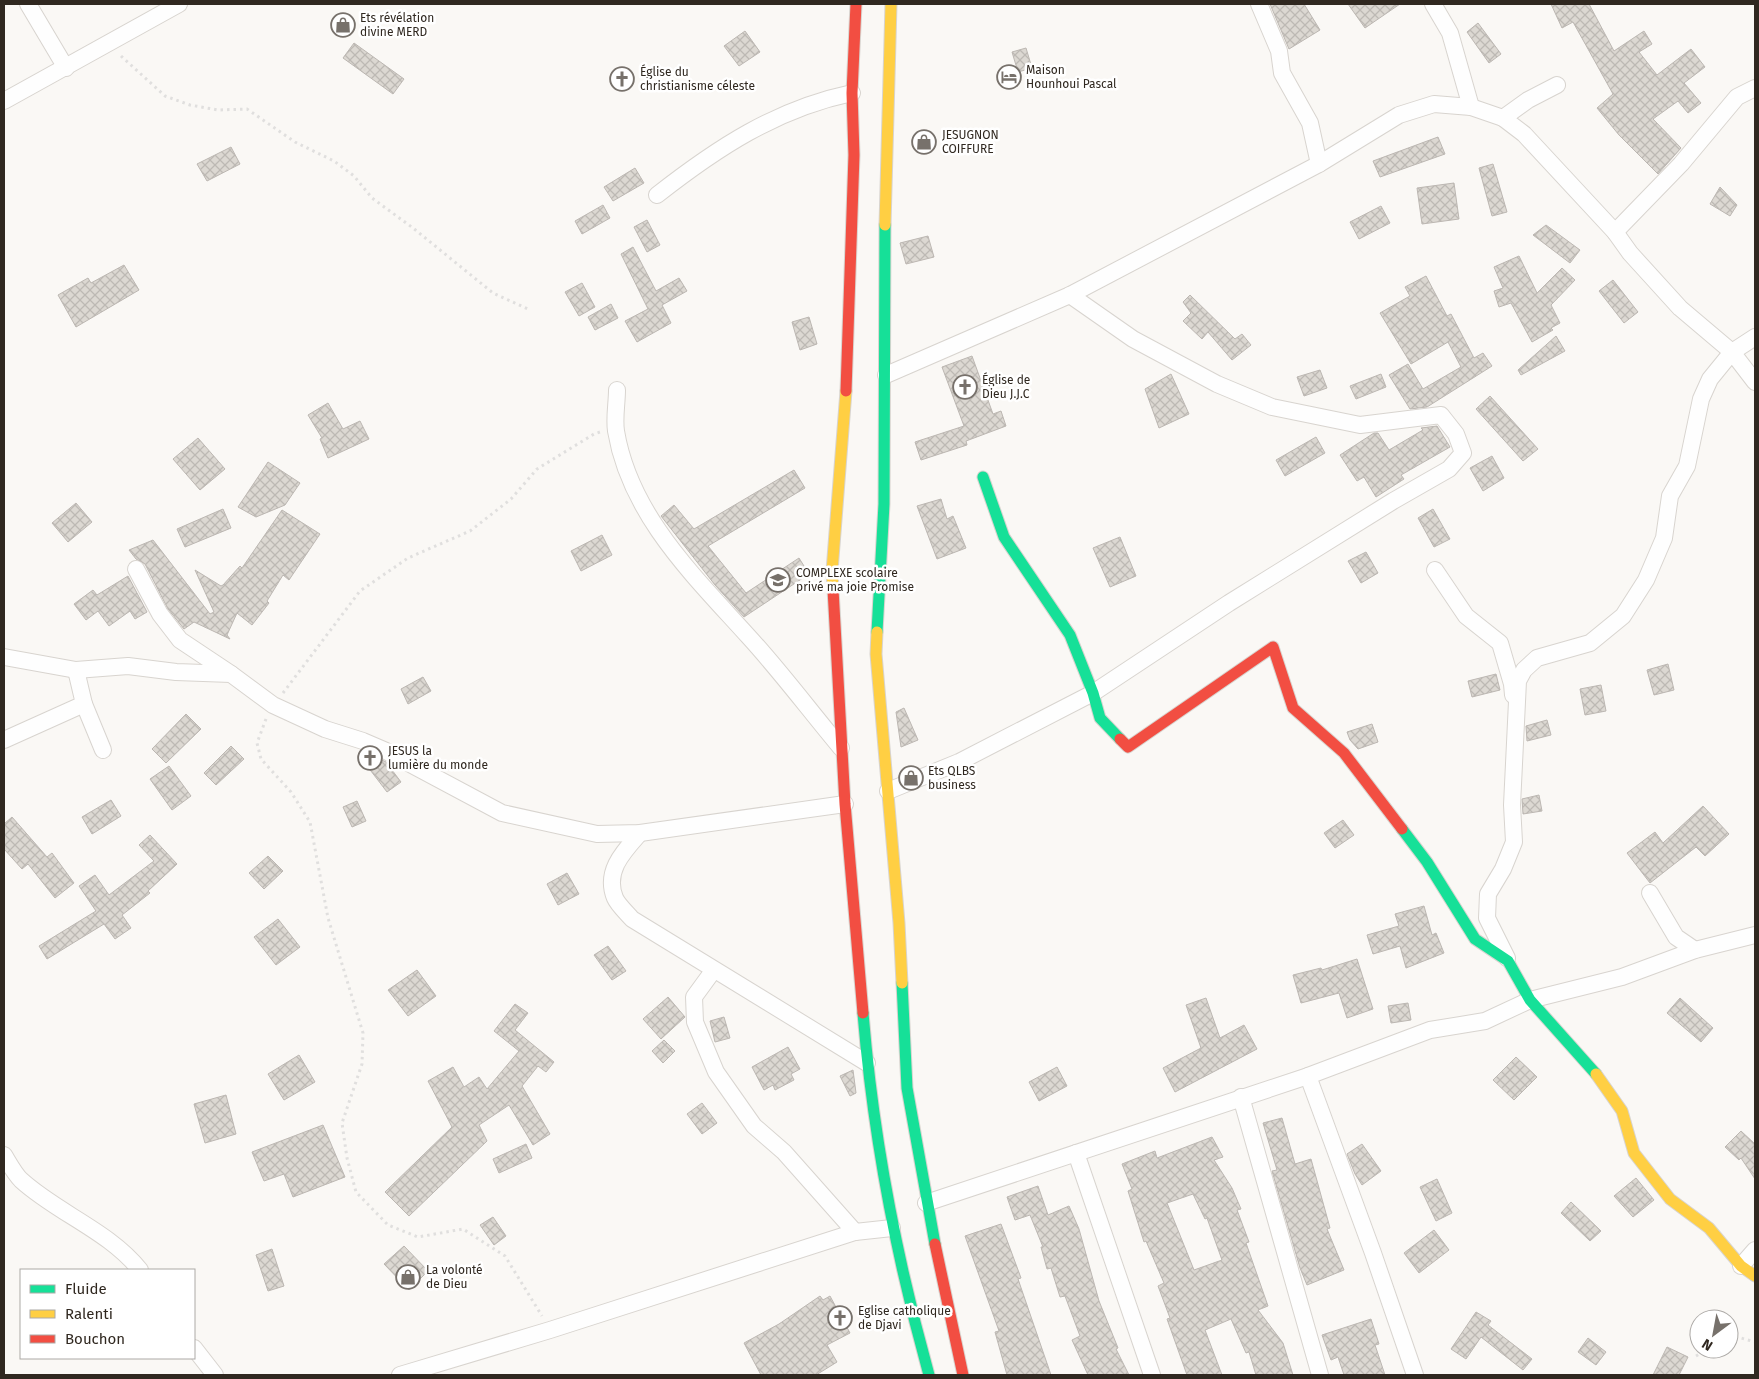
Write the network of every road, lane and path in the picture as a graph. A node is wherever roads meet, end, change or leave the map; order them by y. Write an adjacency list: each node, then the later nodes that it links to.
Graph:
1 (28, 4): 8 (street)
2 (179, 4): 7 (street)
3 (856, 4): 11 (main road)
4 (891, 4): 22 (main road)
5 (1259, 4): 15 (street)
6 (1433, 4): 13 (street)
7 (108, 44): 8 (street); 19 (path)
8 (66, 68): 12 (street)
9 (1557, 85): 14 (street)
10 (1755, 88): 17 (street)
11 (852, 93): 16 (street); 38 (main road)
12 (4, 102)
13 (1471, 107): 14 (street); 15 (street)
14 (1503, 118): 17 (street)
15 (1319, 164): 18 (street)
16 (657, 195)
17 (1616, 232): 21 (street)
18 (1070, 295): 22 (street); 32 (street)
19 (530, 310)
20 (1755, 337): 21 (street)
21 (1732, 352): 23 (street); 35 (street)
22 (886, 375): 39 (main road)
23 (1755, 382)
24 (617, 390): 25 (street)
25 (616, 429): 34 (path); 38 (street)
26 (983, 477): 32 (main road)
27 (136, 568): 31 (street)
28 (1435, 570): 35 (street)
29 (4, 657): 30 (street)
30 (76, 670): 31 (street); 33 (street)
31 (231, 674): 34 (street)
32 (1093, 694): 39 (street); 45 (main road)
33 (84, 704): 36 (street); 37 (street)
34 (273, 705): 41 (street); 60 (path)
35 (1516, 739): 45 (street)
36 (4, 740)
37 (104, 750)
38 (844, 751): 40 (main road)
39 (888, 791): 53 (main road)
40 (845, 804): 41 (street); 48 (main road)
41 (640, 833): 46 (street)
42 (1650, 893): 44 (street)
43 (1755, 935): 44 (street)
44 (1695, 950): 47 (street)
45 (1508, 961): 47 (main road)
46 (713, 971): 48 (street); 55 (street)
47 (1530, 1000): 49 (street); 57 (main road)
48 (867, 1063): 54 (main road)
49 (1308, 1076): 50 (street); 70 (street)
50 (1241, 1096): 51 (street); 69 (street)
51 (1076, 1153): 53 (street); 68 (street)
52 (4, 1154): 58 (street)
53 (926, 1203): 67 (main road)
54 (892, 1228): 55 (street); 66 (main road)
55 (855, 1232): 60 (street)
56 (1755, 1250): 57 (street)
57 (1741, 1266): 59 (main road)
58 (139, 1269)
59 (1755, 1276)
60 (550, 1330): 65 (street)
61 (1739, 1338): 62 (path)
62 (1755, 1342)
63 (195, 1349): 64 (street)
64 (215, 1375)
65 (400, 1375)
66 (929, 1375)
67 (963, 1375)
68 (1152, 1375)
69 (1320, 1375)
70 (1415, 1375)

